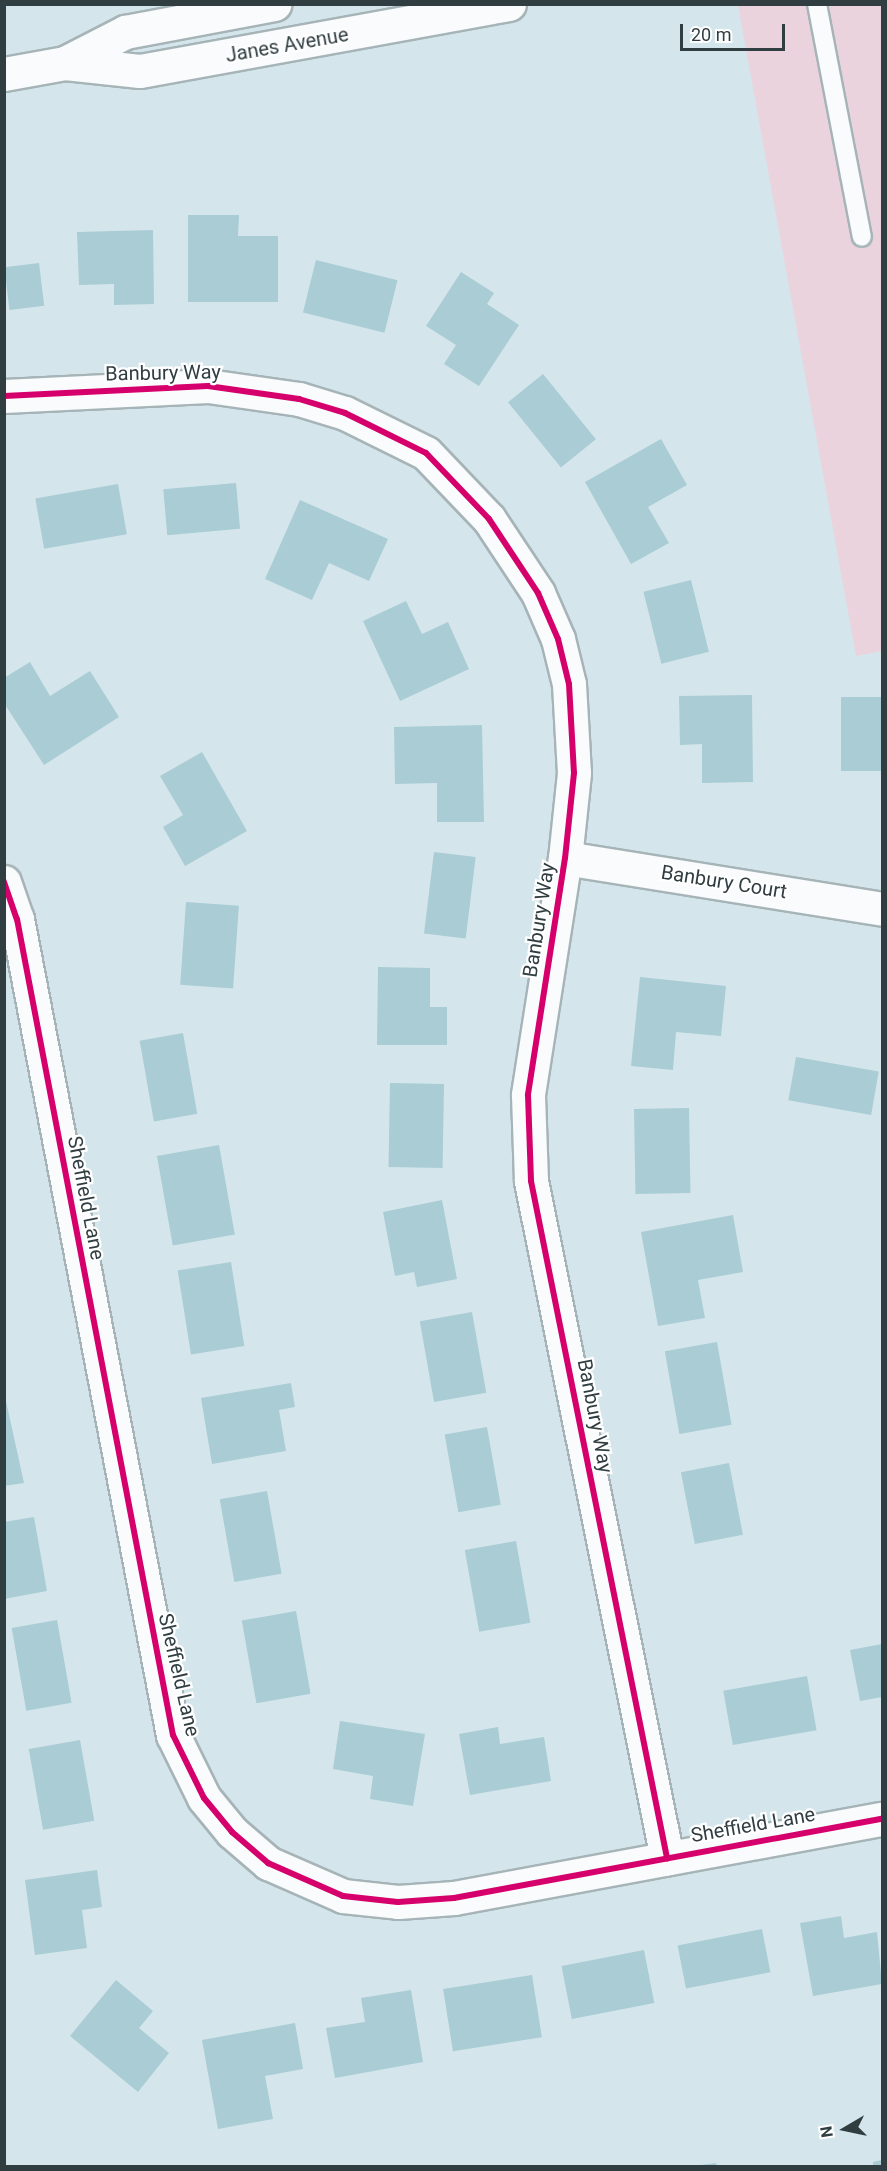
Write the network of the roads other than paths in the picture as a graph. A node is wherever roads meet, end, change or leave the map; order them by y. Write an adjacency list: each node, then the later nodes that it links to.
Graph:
1 (274, 4): 4 (street, Janes Avenue)
2 (509, 4): 4 (street, Janes Avenue)
3 (817, 4): 6 (lane)
4 (65, 63): 5 (street, Janes Avenue)
5 (4, 74)
6 (862, 237)
7 (4, 396): 8 (street, Banbury Way)
8 (565, 858): 10 (street, Banbury Court); 12 (street, Banbury Way)
9 (4, 882): 12 (street, Sheffield Lane)
10 (882, 909)
11 (882, 1819): 12 (street, Sheffield Lane)
12 (668, 1858)

